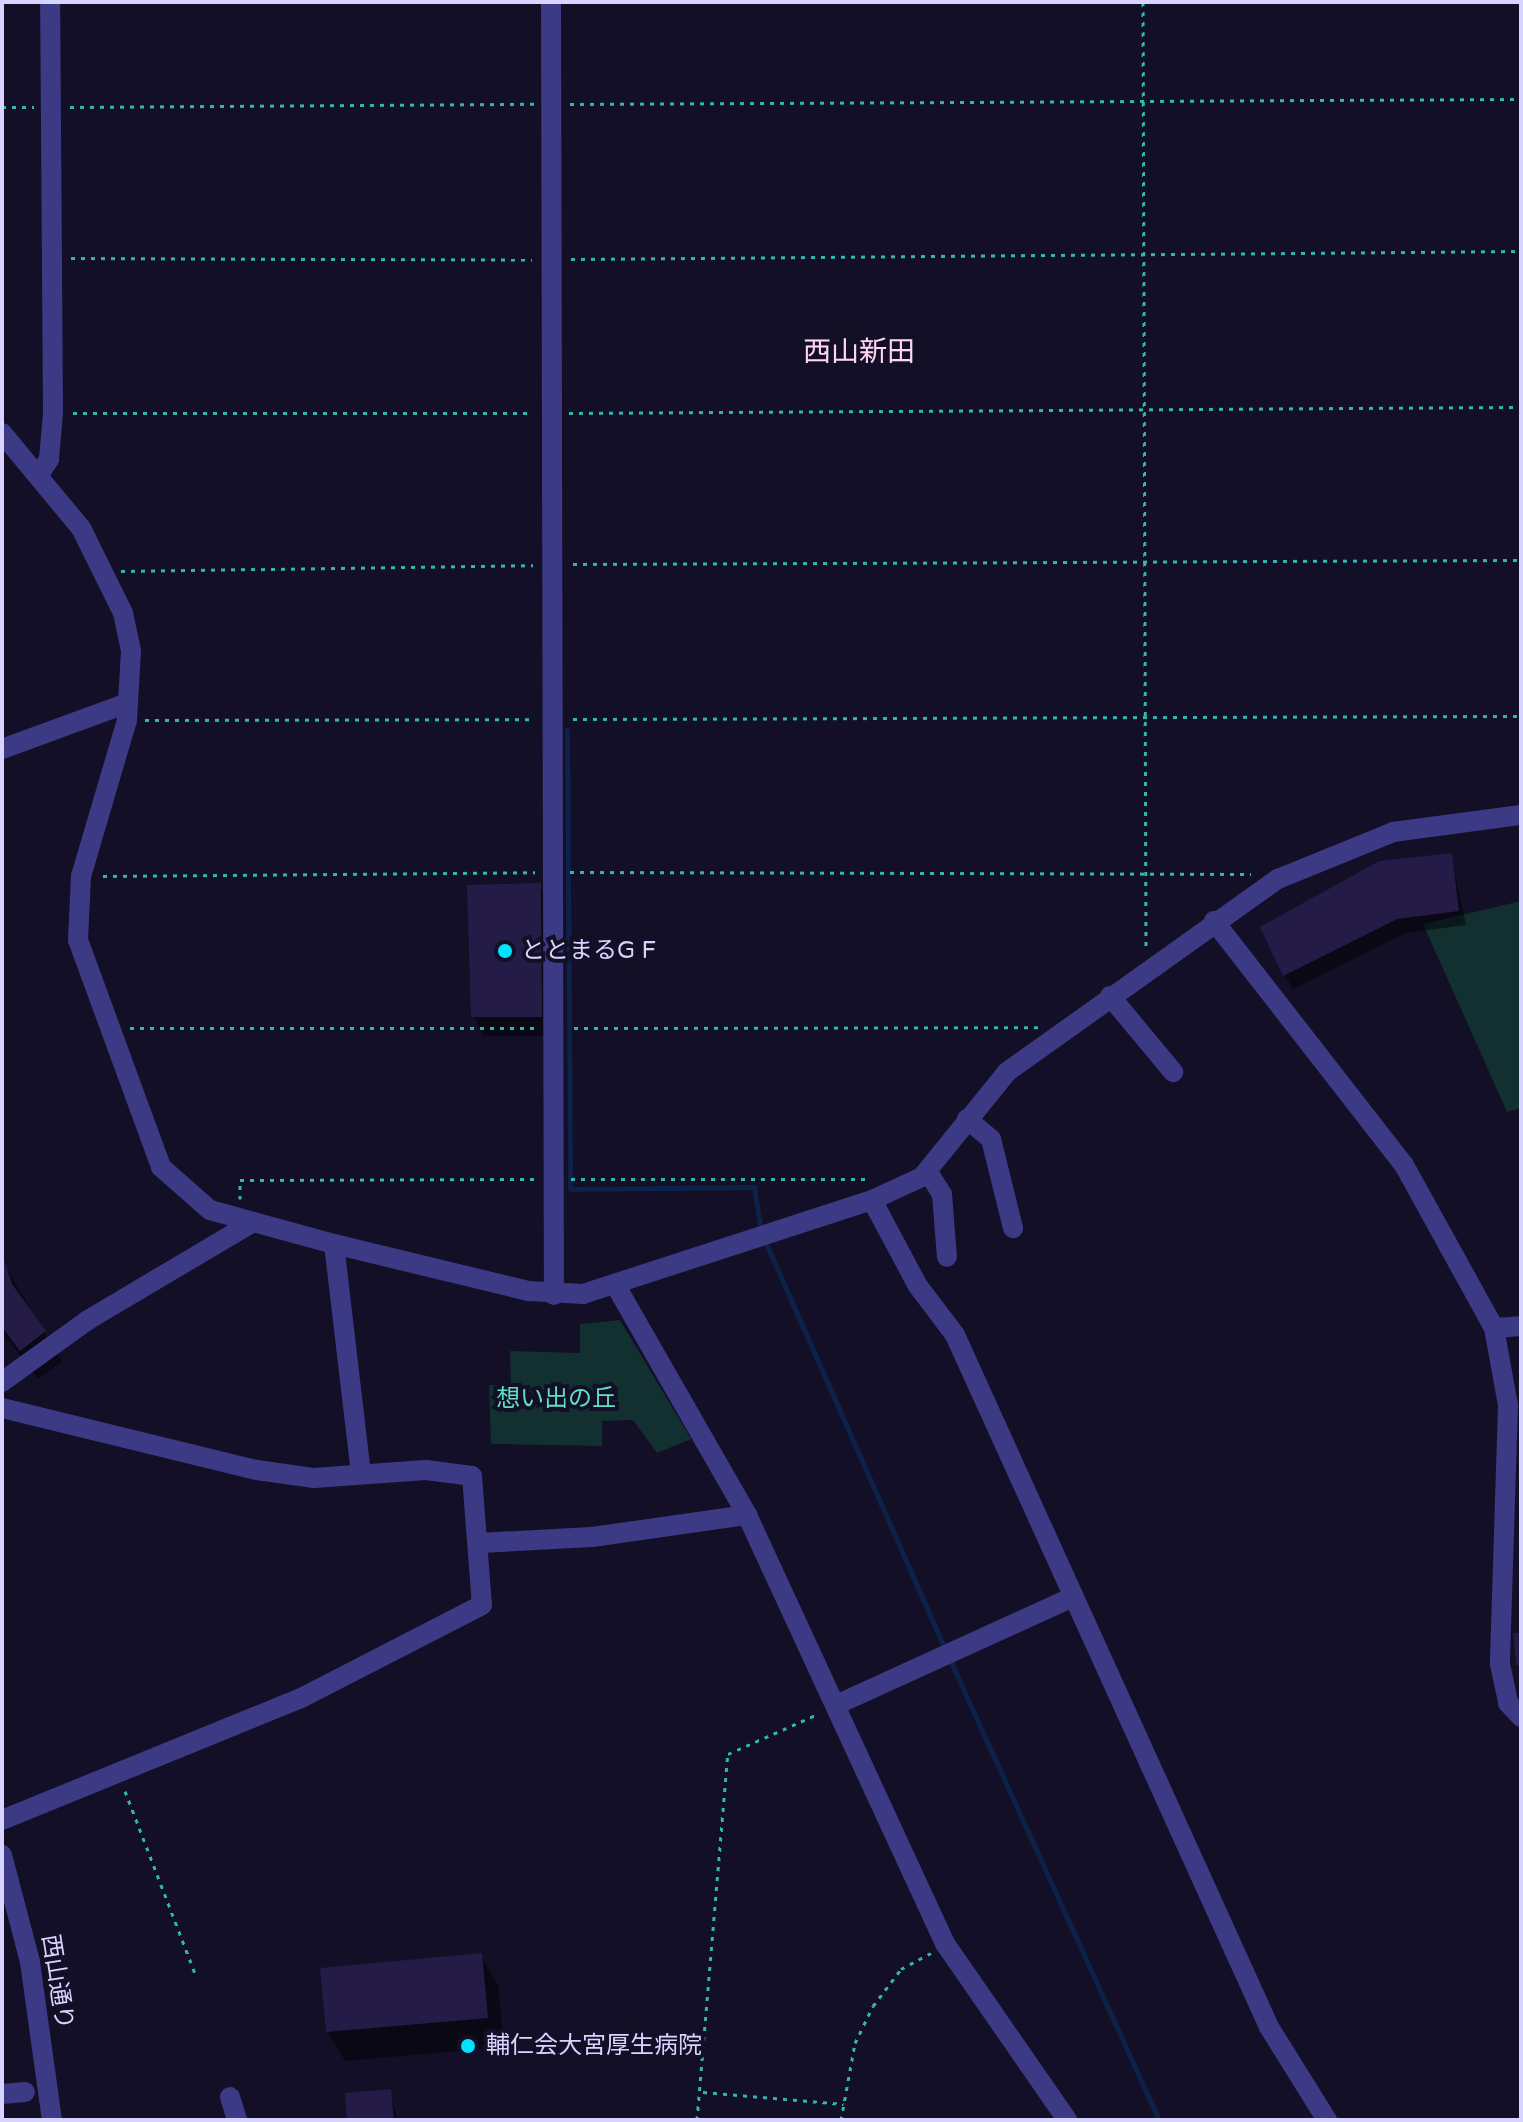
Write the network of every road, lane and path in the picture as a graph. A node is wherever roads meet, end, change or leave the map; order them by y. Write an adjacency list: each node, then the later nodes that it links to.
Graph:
1 (50, 2): 8 (street)
2 (551, 2): 6 (street)
3 (1143, 2): 5 (path)
4 (1521, 99): 5 (path)
5 (1144, 100): 6 (path); 10 (path)
6 (552, 104): 8 (path); 12 (street)
7 (2, 107): 8 (path)
8 (51, 107): 11 (street)
9 (1521, 251): 10 (path)
10 (1144, 253): 12 (path); 14 (path)
11 (52, 258): 12 (path); 15 (street)
12 (554, 260): 16 (street)
13 (1521, 407): 14 (path)
14 (1144, 409): 16 (path); 21 (path)
15 (53, 413): 16 (path); 18 (street)
16 (555, 414): 20 (street)
17 (2, 433): 18 (street)
18 (40, 473): 22 (street)
19 (1521, 560): 21 (path)
20 (556, 564): 21 (path); 22 (path); 26 (street)
21 (1144, 564): 25 (path)
22 (110, 576): 23 (street)
23 (128, 712): 26 (path); 27 (street); 31 (street)
24 (1521, 716): 25 (path)
25 (1144, 717): 26 (path); 30 (path)
26 (554, 719): 29 (street)
27 (2, 749)
28 (1521, 815): 32 (street)
29 (554, 872): 30 (path); 31 (path); 38 (street)
30 (1146, 873): 32 (path); 34 (path)
31 (81, 876): 37 (street)
32 (1278, 879): 33 (street)
33 (1214, 921): 34 (street); 50 (street)
34 (1146, 967): 35 (street)
35 (1110, 996): 36 (street); 39 (street)
36 (1069, 1027): 38 (path); 40 (street)
37 (106, 1028): 38 (path); 43 (street)
38 (554, 1028): 48 (street)
39 (1173, 1072)
40 (967, 1119): 41 (street); 44 (street)
41 (928, 1172): 42 (street); 46 (street)
42 (872, 1200): 47 (street); 56 (street)
43 (253, 1222): 45 (street); 51 (street)
44 (1013, 1228)
45 (334, 1244): 48 (street); 53 (street)
46 (947, 1257)
47 (616, 1286): 48 (street); 54 (street)
48 (554, 1295)
49 (1521, 1326): 50 (street)
50 (1494, 1328): 58 (street)
51 (2, 1382)
52 (2, 1408): 53 (street)
53 (361, 1474): 55 (street)
54 (747, 1515): 55 (street); 59 (street)
55 (479, 1543): 61 (street)
56 (1073, 1597): 59 (street); 76 (street)
57 (1521, 1602): 58 (street)
58 (1500, 1603): 60 (street)
59 (836, 1705): 64 (street); 67 (path)
60 (1521, 1717)
61 (119, 1776): 62 (street); 65 (path)
62 (2, 1820)
63 (2, 1855): 71 (street, 西山通り)
64 (946, 1945): 70 (path); 75 (street)
65 (195, 1973)
66 (25, 2092): 68 (street)
67 (702, 2092): 70 (path); 73 (path)
68 (2, 2094)
69 (230, 2097): 72 (street)
70 (843, 2104): 74 (path)
71 (52, 2120)
72 (237, 2120)
73 (697, 2120)
74 (841, 2120)
75 (1067, 2120)
76 (1327, 2120)

